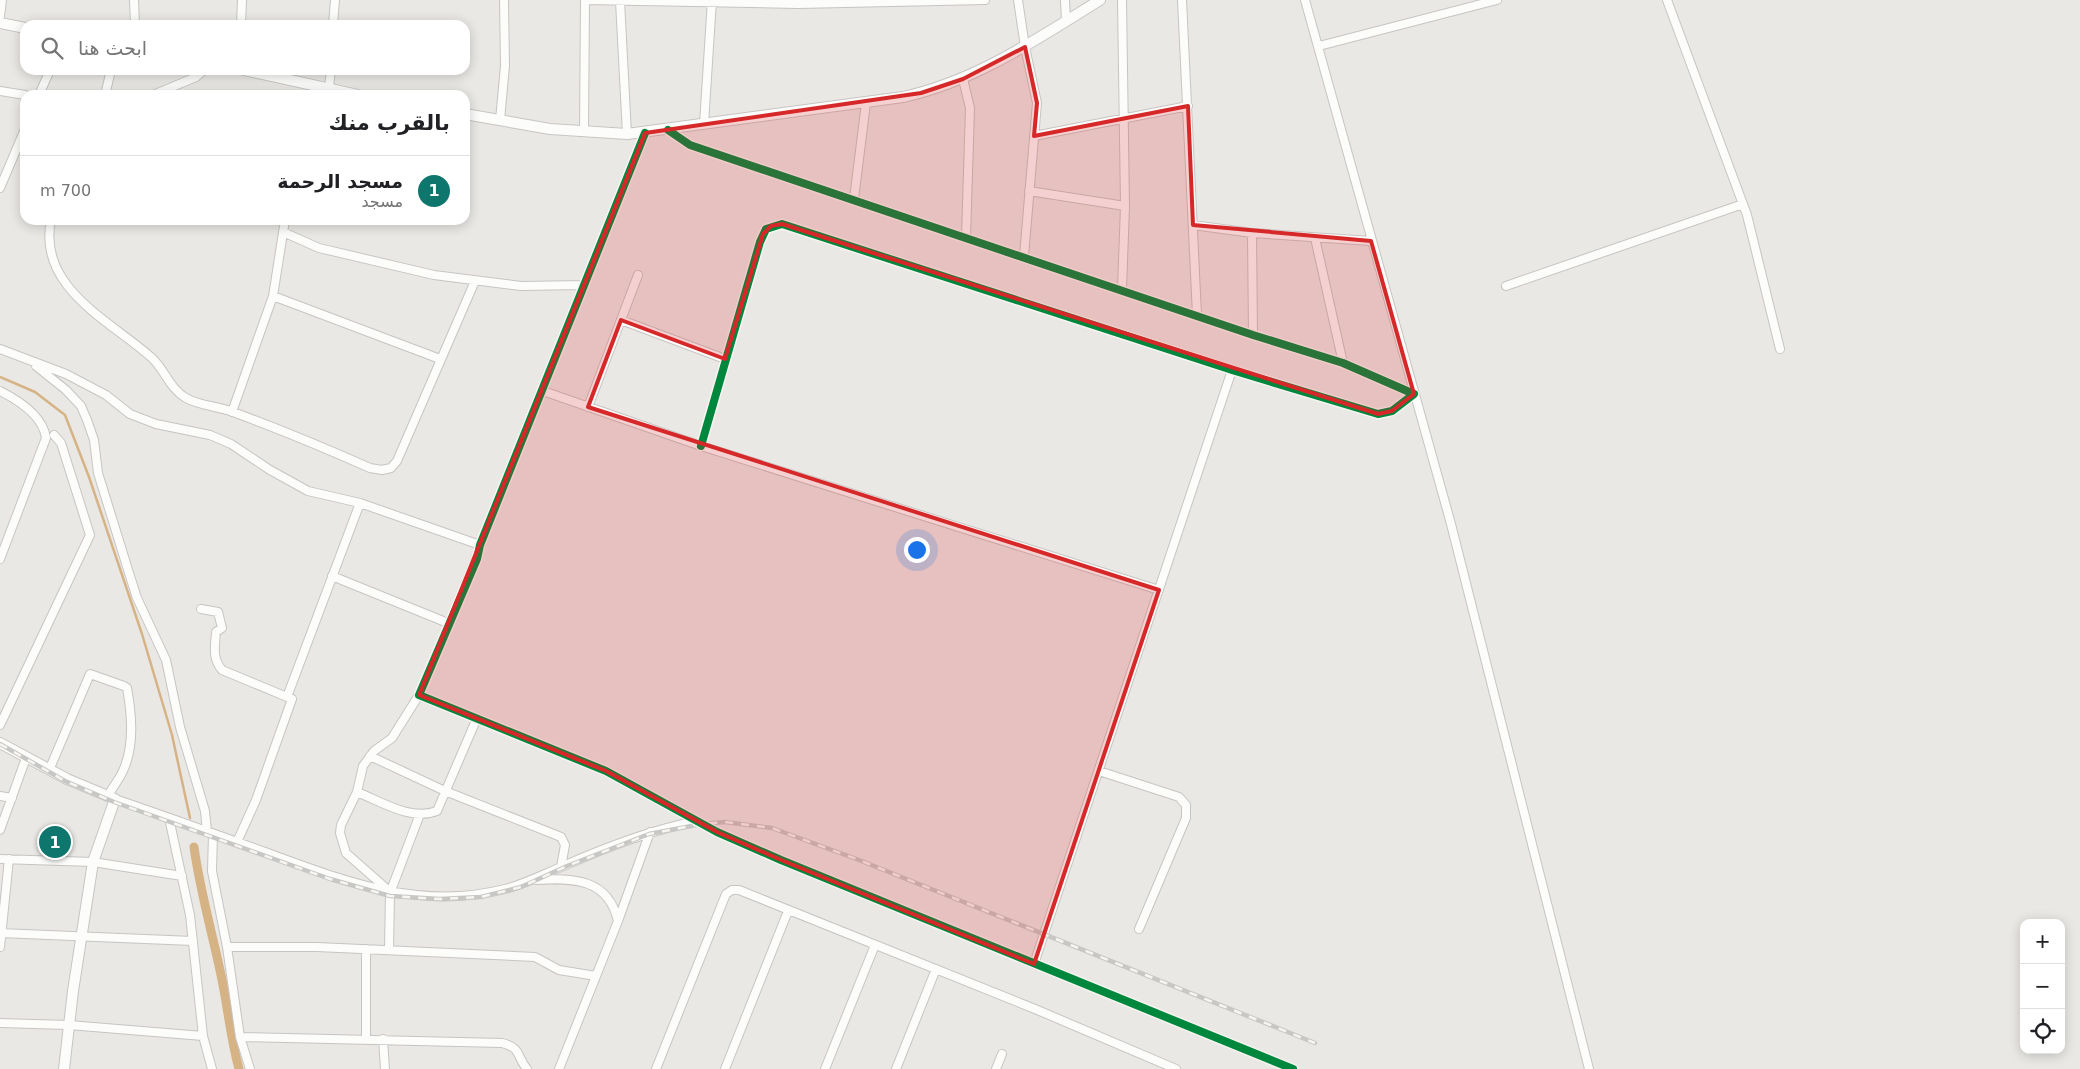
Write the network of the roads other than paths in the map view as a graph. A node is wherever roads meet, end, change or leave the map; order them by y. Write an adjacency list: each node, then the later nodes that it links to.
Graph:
1 (2, 0): 18 (street)
2 (134, 0): 19 (street)
3 (242, 0): 20 (street)
4 (334, 0): 21 (street)
5 (504, 0): 44 (street)
6 (585, 0): 16 (street); 47 (street)
7 (985, 0): 17 (street)
8 (1018, 0): 26 (street)
9 (1065, 0): 22 (street)
10 (1100, 0): 22 (street)
11 (1122, 0): 43 (street)
12 (1182, 0): 41 (street)
13 (1306, 0): 25 (street)
14 (1497, 0): 25 (street)
15 (1667, 0): 57 (street)
16 (620, 1): 17 (street); 49 (street)
17 (712, 1): 45 (street)
18 (0, 16)
19 (135, 20)
20 (241, 20)
21 (333, 20)
22 (1066, 21): 26 (street)
23 (0, 23): 24 (street)
24 (20, 27)
25 (1319, 46): 66 (street)
26 (1024, 47): 32 (street); 50 (street)
27 (48, 75): 33 (street)
28 (110, 75): 34 (street)
29 (198, 75): 35 (street)
30 (263, 75): 36 (street)
31 (331, 75): 37 (street)
32 (963, 79): 40 (street); 64 (street)
33 (41, 90)
34 (106, 90)
35 (165, 90)
36 (321, 90)
37 (329, 90)
38 (0, 91): 39 (street)
39 (20, 94)
40 (866, 103): 45 (street); 56 (street)
41 (1188, 106): 43 (street); 61 (street)
42 (470, 115): 44 (street)
43 (1125, 119): 50 (street); 58 (street)
44 (500, 120): 47 (street)
45 (704, 124): 46 (street)
46 (668, 130): 48 (street); 56 (street)
47 (584, 132): 49 (street)
48 (645, 133): 49 (street); 70 (street)
49 (628, 134)
50 (1034, 136): 55 (street)
51 (20, 142): 53 (street)
52 (0, 164): 53 (street)
53 (10, 166): 54 (street)
54 (0, 188)
55 (1029, 191): 58 (street); 67 (street)
56 (854, 199): 64 (street)
57 (1742, 204): 71 (street); 78 (street)
58 (1125, 206): 72 (street)
59 (51, 225): 88 (street)
60 (284, 225): 62 (street)
61 (1193, 225): 63 (street); 74 (street)
62 (283, 232): 69 (street); 73 (street)
63 (1252, 233): 65 (street); 76 (street)
64 (966, 237): 67 (street)
65 (1315, 238): 66 (street); 82 (street)
66 (1371, 241): 86 (street)
67 (1024, 256): 72 (street)
68 (638, 275): 75 (street)
69 (475, 282): 70 (street); 79 (street)
70 (584, 285): 85 (street)
71 (1506, 286)
72 (1122, 289): 74 (street)
73 (273, 296): 79 (street); 88 (street)
74 (1197, 315): 76 (street)
75 (621, 320): 80 (street); 87 (street)
76 (1253, 335): 82 (street)
77 (0, 349): 81 (street)
78 (1780, 350)
79 (440, 359): 88 (street)
80 (725, 359): 83 (street); 90 (street)
81 (30, 362): 91 (street); 117 (street)
82 (1343, 363): 86 (street)
83 (1232, 370): 86 (street); 95 (street)
84 (0, 391): 93 (street)
85 (543, 391): 87 (street); 92 (street)
86 (1414, 394): 159 (street)
87 (588, 407): 90 (street)
88 (232, 412)
89 (54, 435): 101 (street)
90 (701, 446): 95 (street)
91 (360, 503): 92 (street); 94 (street)
92 (480, 545): 97 (street)
93 (0, 559)
94 (332, 576): 97 (street); 99 (street)
95 (1159, 590): 106 (street)
96 (201, 609): 99 (street)
97 (448, 623): 98 (street)
98 (419, 695): 100 (street); 103 (street)
99 (287, 697): 118 (street)
100 (477, 718): 108 (street); 114 (street)
101 (0, 725)
102 (0, 743): 104 (street)
103 (370, 756): 107 (street); 108 (street)
104 (26, 758): 105 (street); 111 (street)
105 (50, 768): 110 (street); 110 (street)
106 (1099, 771): 127 (street); 136 (street)
107 (357, 792): 112 (street); 124 (street)
108 (445, 792): 112 (street); 121 (street)
109 (0, 796): 111 (street)
110 (112, 797): 113 (street); 120 (street)
111 (12, 798): 115 (street)
112 (420, 814): 124 (street)
113 (170, 818): 117 (street); 122 (street)
114 (697, 821): 116 (street); 136 (street)
115 (0, 830)
116 (650, 832): 121 (street); 126 (street)
117 (210, 833): 118 (street); 133 (street)
118 (236, 842): 124 (street)
119 (4, 859): 120 (street); 128 (street)
120 (93, 862): 122 (street); 129 (street)
121 (561, 866): 123 (street)
122 (182, 876): 130 (street)
123 (532, 881): 124 (street); 126 (street)
124 (390, 892): 135 (street)
125 (788, 911): 131 (street); 152 (street); 153 (street)
126 (618, 921): 138 (street)
127 (1139, 929)
128 (0, 933): 129 (street); 132 (street)
129 (81, 937): 130 (street); 140 (street)
130 (193, 940): 141 (street)
131 (875, 945): 137 (street); 154 (street)
132 (0, 946)
133 (227, 947): 134 (street); 142 (street)
134 (366, 949): 135 (street); 143 (street)
135 (389, 950): 138 (street)
136 (1034, 964): 158 (street)
137 (936, 969): 155 (street); 157 (street)
138 (596, 976): 151 (street)
139 (0, 1022): 140 (street)
140 (69, 1026): 141 (street); 146 (street)
141 (203, 1036): 147 (street)
142 (240, 1037): 143 (street); 148 (street)
143 (366, 1038): 144 (street)
144 (383, 1039): 149 (street); 150 (street)
145 (1002, 1054): 156 (street)
146 (64, 1069)
147 (212, 1069)
148 (250, 1069)
149 (385, 1069)
150 (527, 1069)
151 (559, 1069)
152 (656, 1069)
153 (725, 1069)
154 (825, 1069)
155 (896, 1069)
156 (996, 1069)
157 (1176, 1069)
158 (1293, 1069)
159 (1589, 1069)

